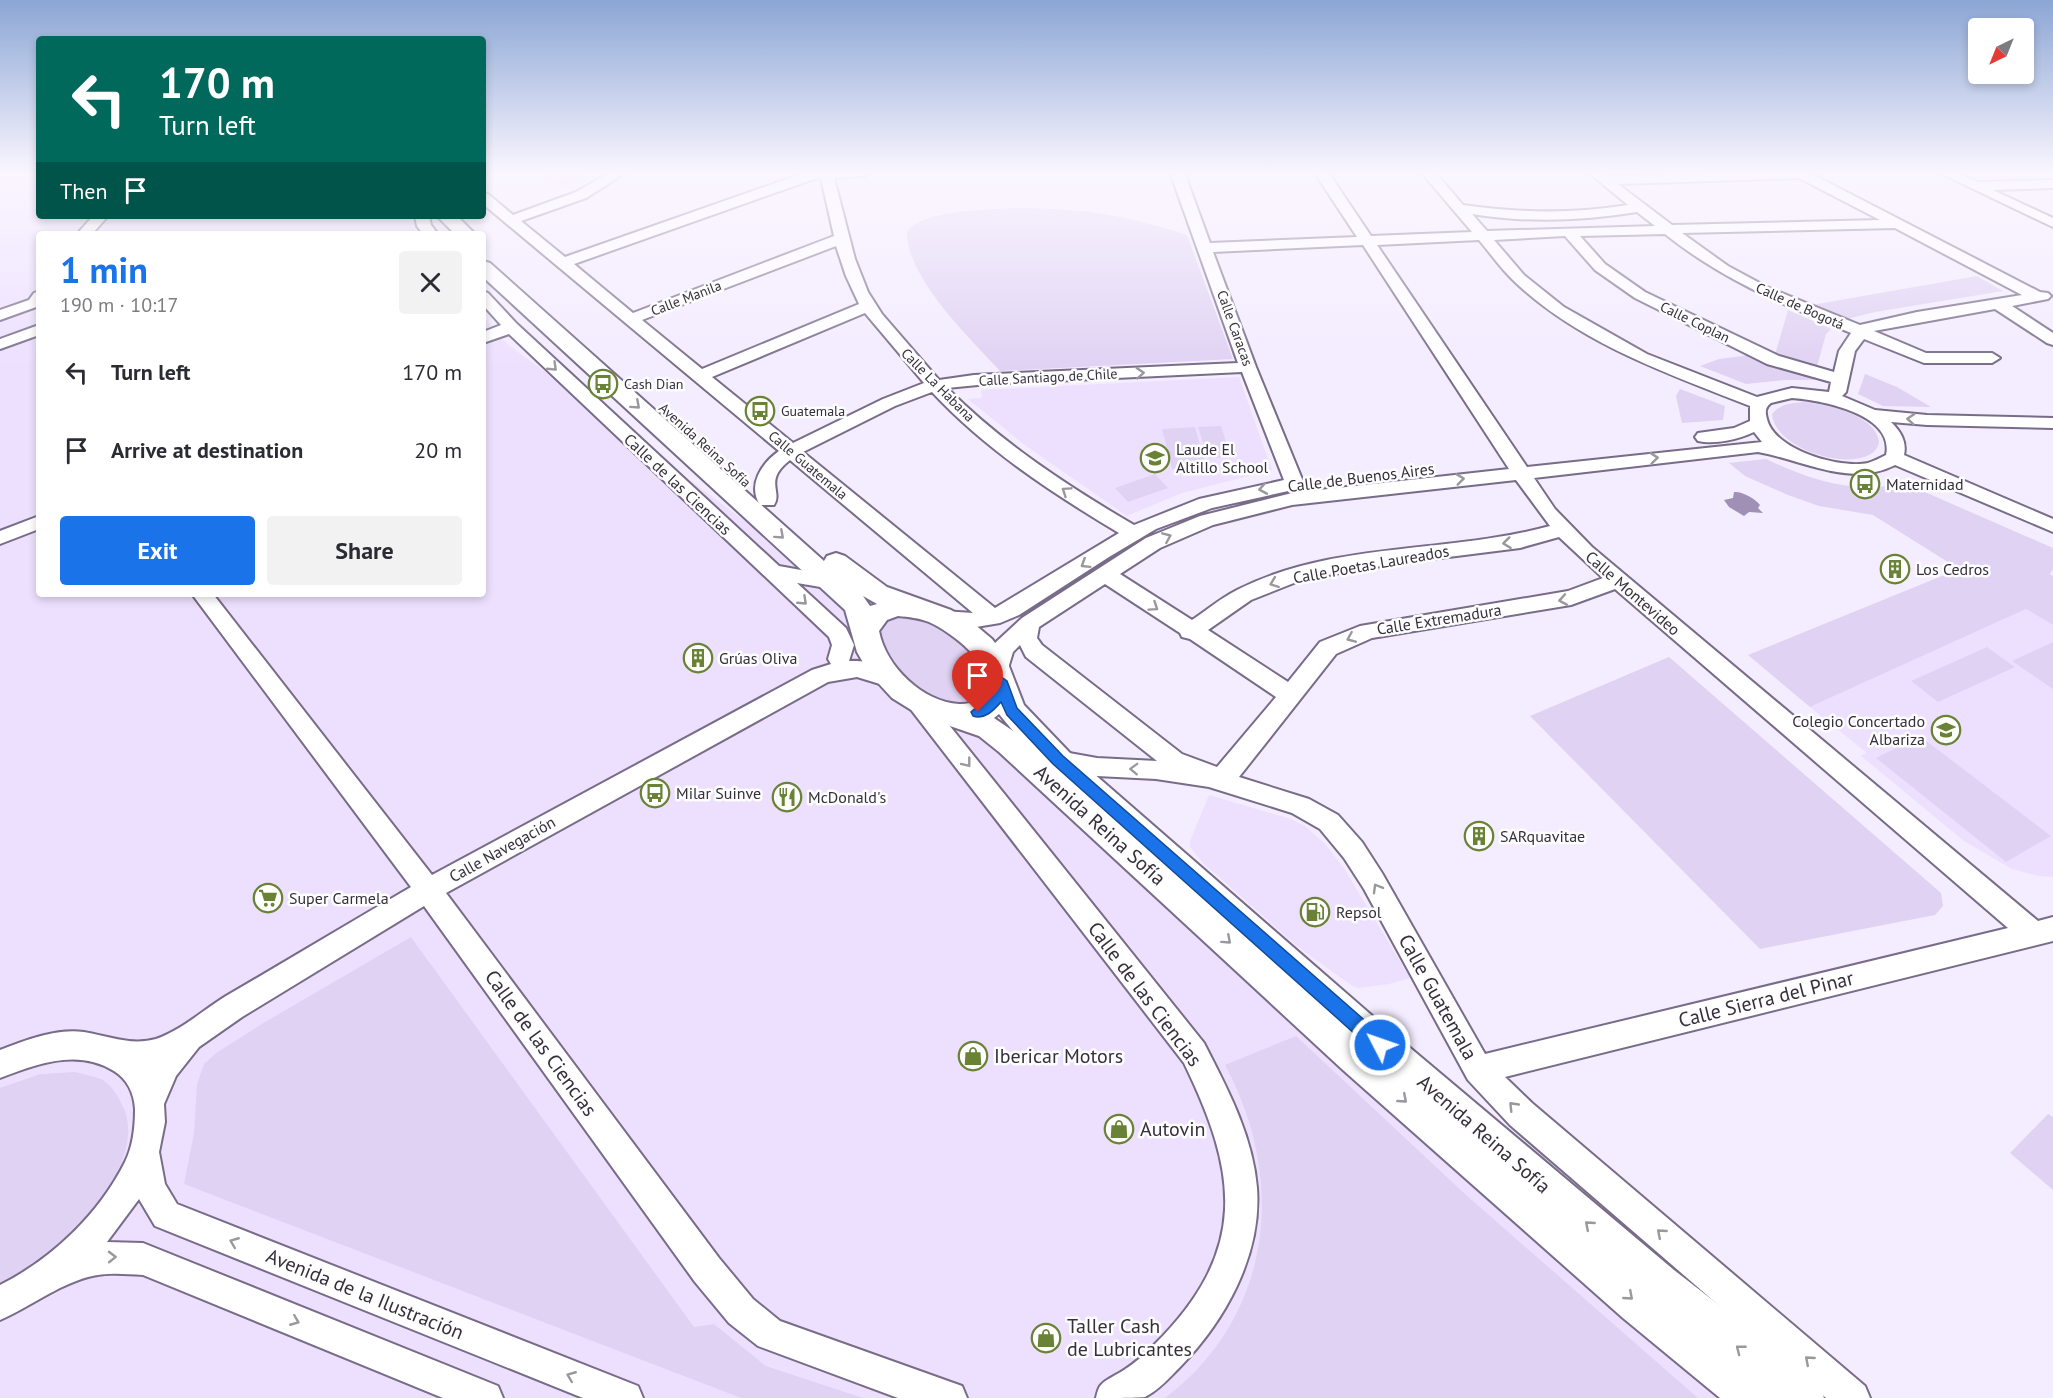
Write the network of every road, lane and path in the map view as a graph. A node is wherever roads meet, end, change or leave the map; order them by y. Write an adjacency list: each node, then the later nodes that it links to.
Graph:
1 (533, 237): 14 (street, Calle Guatemala)
2 (634, 237): 14 (street)
3 (1202, 237): 12 (street, Calle Caracas)
4 (1364, 237): 11 (street, Calle Montevideo)
5 (1446, 237): 11 (street)
6 (1483, 237): 35 (street)
7 (1574, 237): 32 (street, Calle Coplan)
8 (1679, 237): 25 (street, Calle de Bogotá)
9 (1923, 237): 16 (street)
10 (843, 238): 20 (street, Calle La Habana); 22 (street, Calle Manila)
11 (1366, 240): 12 (street); 44 (street, Calle Montevideo)
12 (1206, 248): 30 (street, Calle Caracas)
13 (486, 251): 46 (main road, Avenida Reina Sofía)
14 (563, 262): 22 (street, Calle Guatemala)
15 (486, 270): 55 (main road, Avenida Reina Sofía, one-way to 55)
16 (2045, 296): 19 (street)
17 (486, 299): 23 (street, Calle de las Ciencias)
18 (36, 300): 21 (street)
19 (2000, 304): 25 (street); 27 (street)
20 (868, 306): 31 (street); 33 (street, Calle La Habana)
21 (0, 315)
22 (631, 319): 31 (street, Calle Guatemala)
23 (511, 327): 26 (street); 52 (street, Calle de las Ciencias, one-way to 52)
24 (36, 331): 28 (street)
25 (1861, 333): 29 (street, Calle de Bogotá); 32 (street)
26 (486, 337)
27 (2053, 340)
28 (0, 344)
29 (1992, 358)
30 (1248, 367): 33 (street, Calle Santiago de Chile, one-way to 30); 45 (street, Calle Caracas)
31 (700, 376): 41 (street, Calle Guatemala)
32 (1840, 379): 34 (street)
33 (935, 386): 41 (street, Calle Santiago de Chile); 50 (street, Calle La Habana, one-way to 33)
34 (1836, 399): 35 (street); 36 (street)
35 (1760, 404): 38 (street)
36 (1871, 415): 37 (street, one-way to 36); 40 (street)
37 (2053, 423)
38 (1757, 424): 42 (street); 44 (street, Calle de Buenos Aires)
39 (2053, 434): 40 (street)
40 (1894, 436): 43 (street)
41 (790, 451): 46 (street, Calle Santiago de Chile); 59 (street, Calle Guatemala)
42 (1789, 452): 43 (street); 44 (street, Calle de Buenos Aires, one-way to 42)
43 (1894, 458): 48 (street)
44 (1517, 465): 45 (street, Calle de Buenos Aires); 49 (street, Calle Montevideo); 53 (street, Calle de Buenos Aires, one-way to 44)
45 (1295, 484): 50 (street, Calle de Buenos Aires, one-way to 50)
46 (767, 501): 57 (main road, Avenida Reina Sofía)
47 (36, 523): 51 (street)
48 (2053, 526)
49 (1564, 529): 54 (street, Calle Montevideo); 62 (street, Calle Poetas Laureados, one-way to 62)
50 (1133, 533): 59 (street, Calle de Buenos Aires, one-way to 59)
51 (0, 538)
52 (773, 572): 55 (street); 63 (street, Calle de las Ciencias, one-way to 63)
53 (1105, 574): 60 (street, Calle de Buenos Aires); 62 (street, one-way to 62)
54 (1618, 580): 67 (street, Calle Extremadura, one-way to 67); 73 (street, Calle Montevideo)
55 (832, 582): 61 (main road, Avenida Reina Sofía)
56 (204, 597): 72 (street, Calle de las Ciencias)
57 (908, 605): 58 (main road); 61 (main road)
58 (943, 618): 59 (street); 64 (main road)
59 (993, 618)
60 (1029, 623): 64 (street, Calle de Buenos Aires); 71 (street, Calle Guatemala)
61 (865, 630): 63 (street); 66 (main road)
62 (1190, 632): 67 (street)
63 (839, 659): 65 (street)
64 (999, 675): 69 (main road); 70 (main road, Avenida Reina Sofía)
65 (820, 676): 66 (street); 72 (street, Calle Navegación)
66 (892, 681): 68 (main road)
67 (1289, 694): 71 (street, Calle Extremadura)
68 (917, 701): 69 (main road); 85 (street, Calle de las Ciencias, one-way to 85)
69 (952, 715): 86 (main road, Avenida Reina Sofía, one-way to 86)
70 (1058, 760): 71 (street, one-way to 70); 87 (main road, Avenida Reina Sofía, one-way to 70)
71 (1212, 778): 77 (street, Calle Guatemala, one-way to 71)
72 (428, 890): 74 (street, Calle Navegación); 84 (street, Calle de las Ciencias)
73 (2044, 931): 77 (street, Calle Sierra del Pinar)
74 (192, 1036): 75 (street, Calle Navegación); 78 (street, Calle Navegación)
75 (117, 1055): 76 (street); 78 (street)
76 (0, 1064)
77 (1478, 1070): 88 (street, Calle Guatemala, one-way to 77)
78 (150, 1102): 79 (street)
79 (144, 1153): 80 (street); 83 (street, Avenida de la Ilustración, one-way to 79)
80 (20, 1293): 81 (street); 82 (street, one-way to 82)
81 (0, 1319)
82 (486, 1398)
83 (626, 1398)
84 (950, 1398)
85 (1113, 1398)
86 (1755, 1398)
87 (1802, 1398)
88 (1853, 1398)

